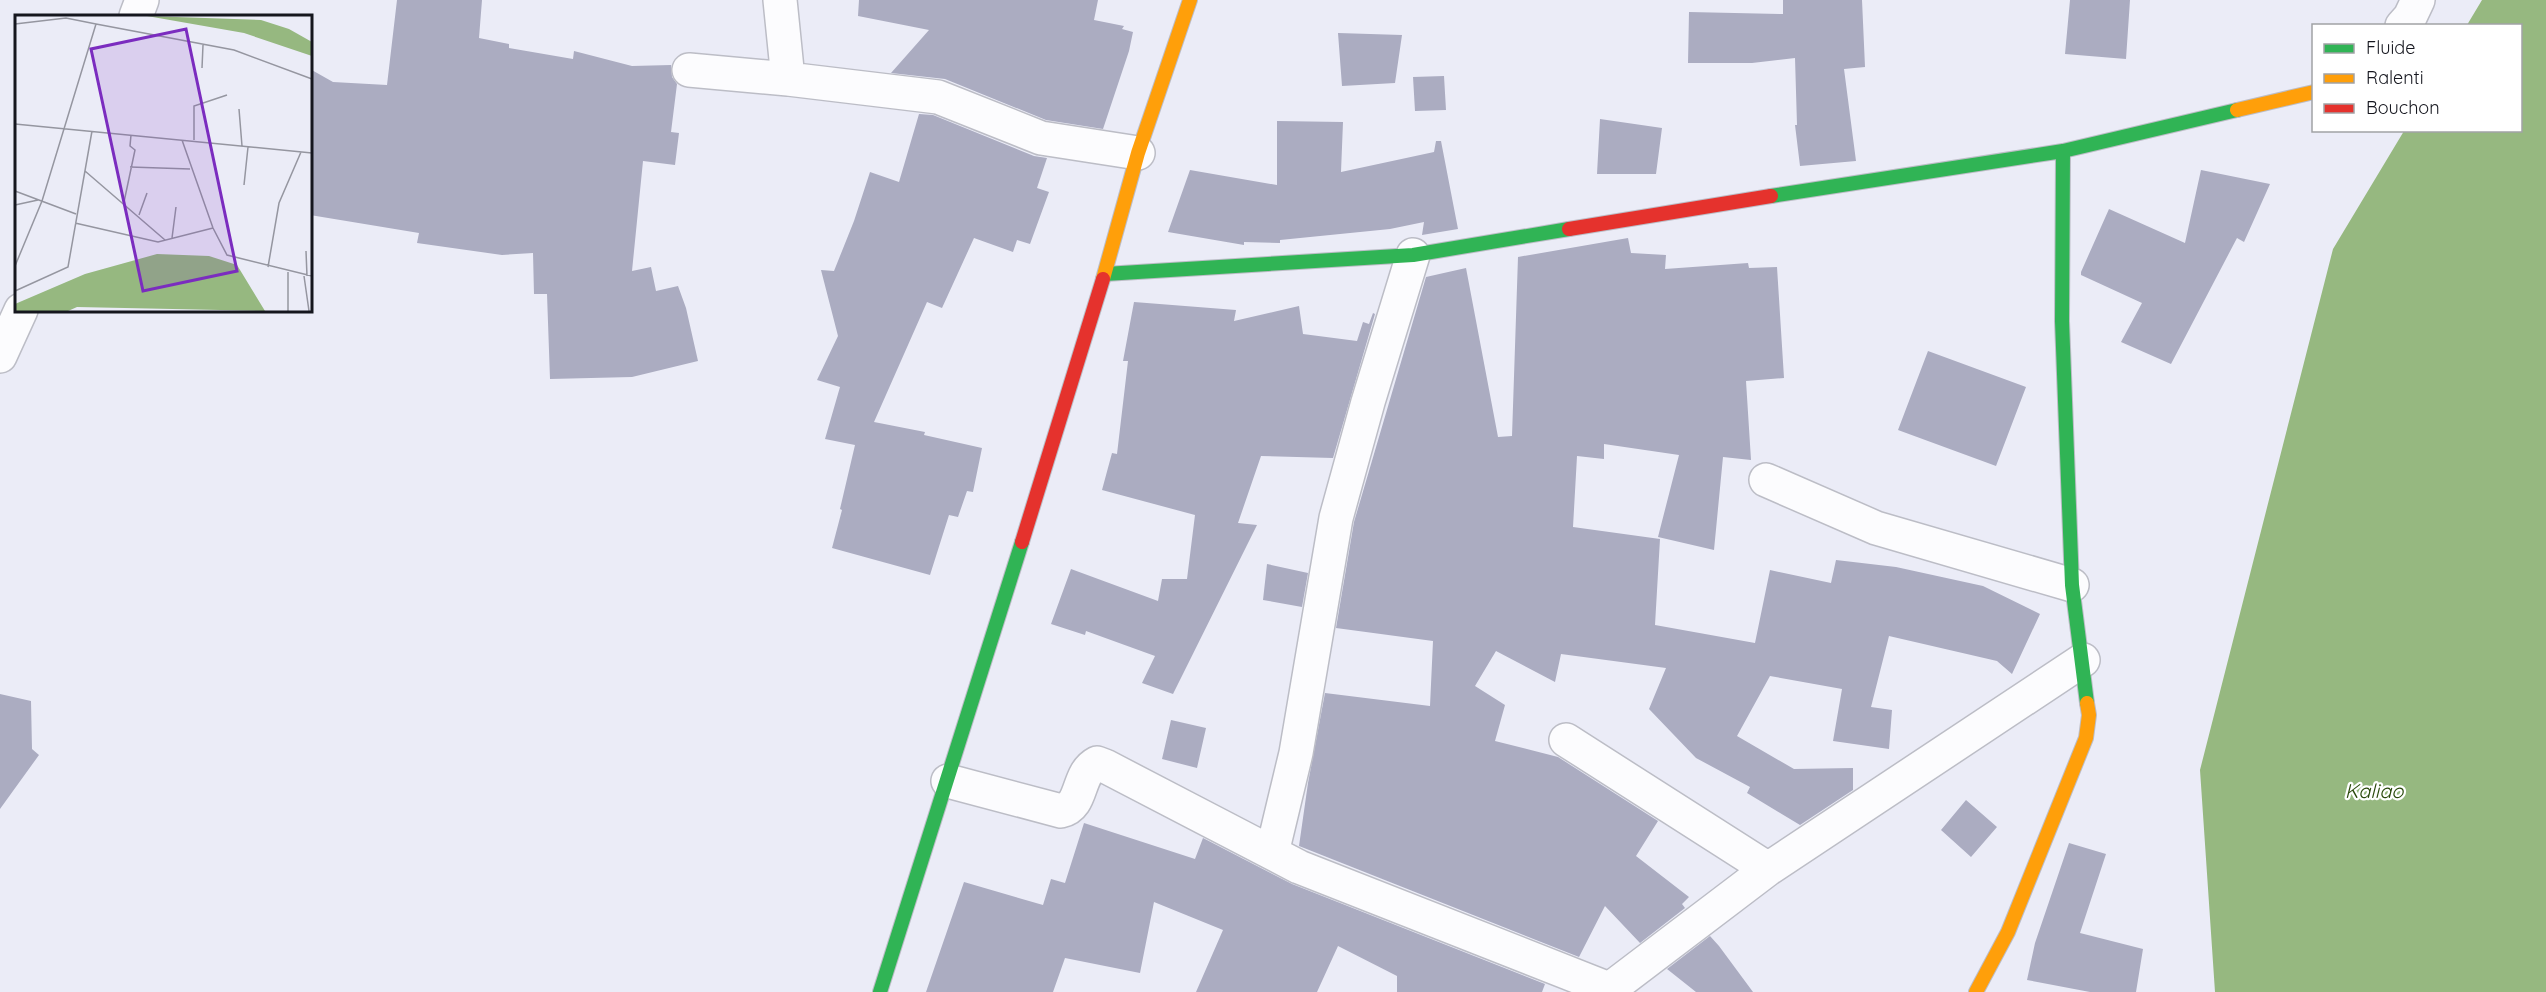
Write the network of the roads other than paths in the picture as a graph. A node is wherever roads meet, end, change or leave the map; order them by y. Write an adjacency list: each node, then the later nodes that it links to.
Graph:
1 (142, 0): 5 (street)
2 (780, 0): 8 (street)
3 (1190, 0): 11 (street)
4 (2418, 0): 6 (street)
5 (136, 15)
6 (2404, 24)
7 (689, 70): 8 (street)
8 (788, 79): 11 (street)
9 (2312, 92): 10 (street)
10 (2063, 151): 12 (street); 17 (street)
11 (1138, 153): 13 (street)
12 (1413, 255): 13 (street); 21 (street)
13 (1105, 274): 20 (street)
14 (20, 312): 15 (street)
15 (0, 356)
16 (1766, 480): 17 (street)
17 (2072, 585): 18 (street)
18 (2083, 660): 22 (street); 25 (street)
19 (1566, 740): 22 (street)
20 (948, 781): 21 (street); 24 (street)
21 (1272, 853): 23 (street)
22 (1768, 869): 23 (street)
23 (1607, 990)
24 (880, 992)
25 (1977, 992)

